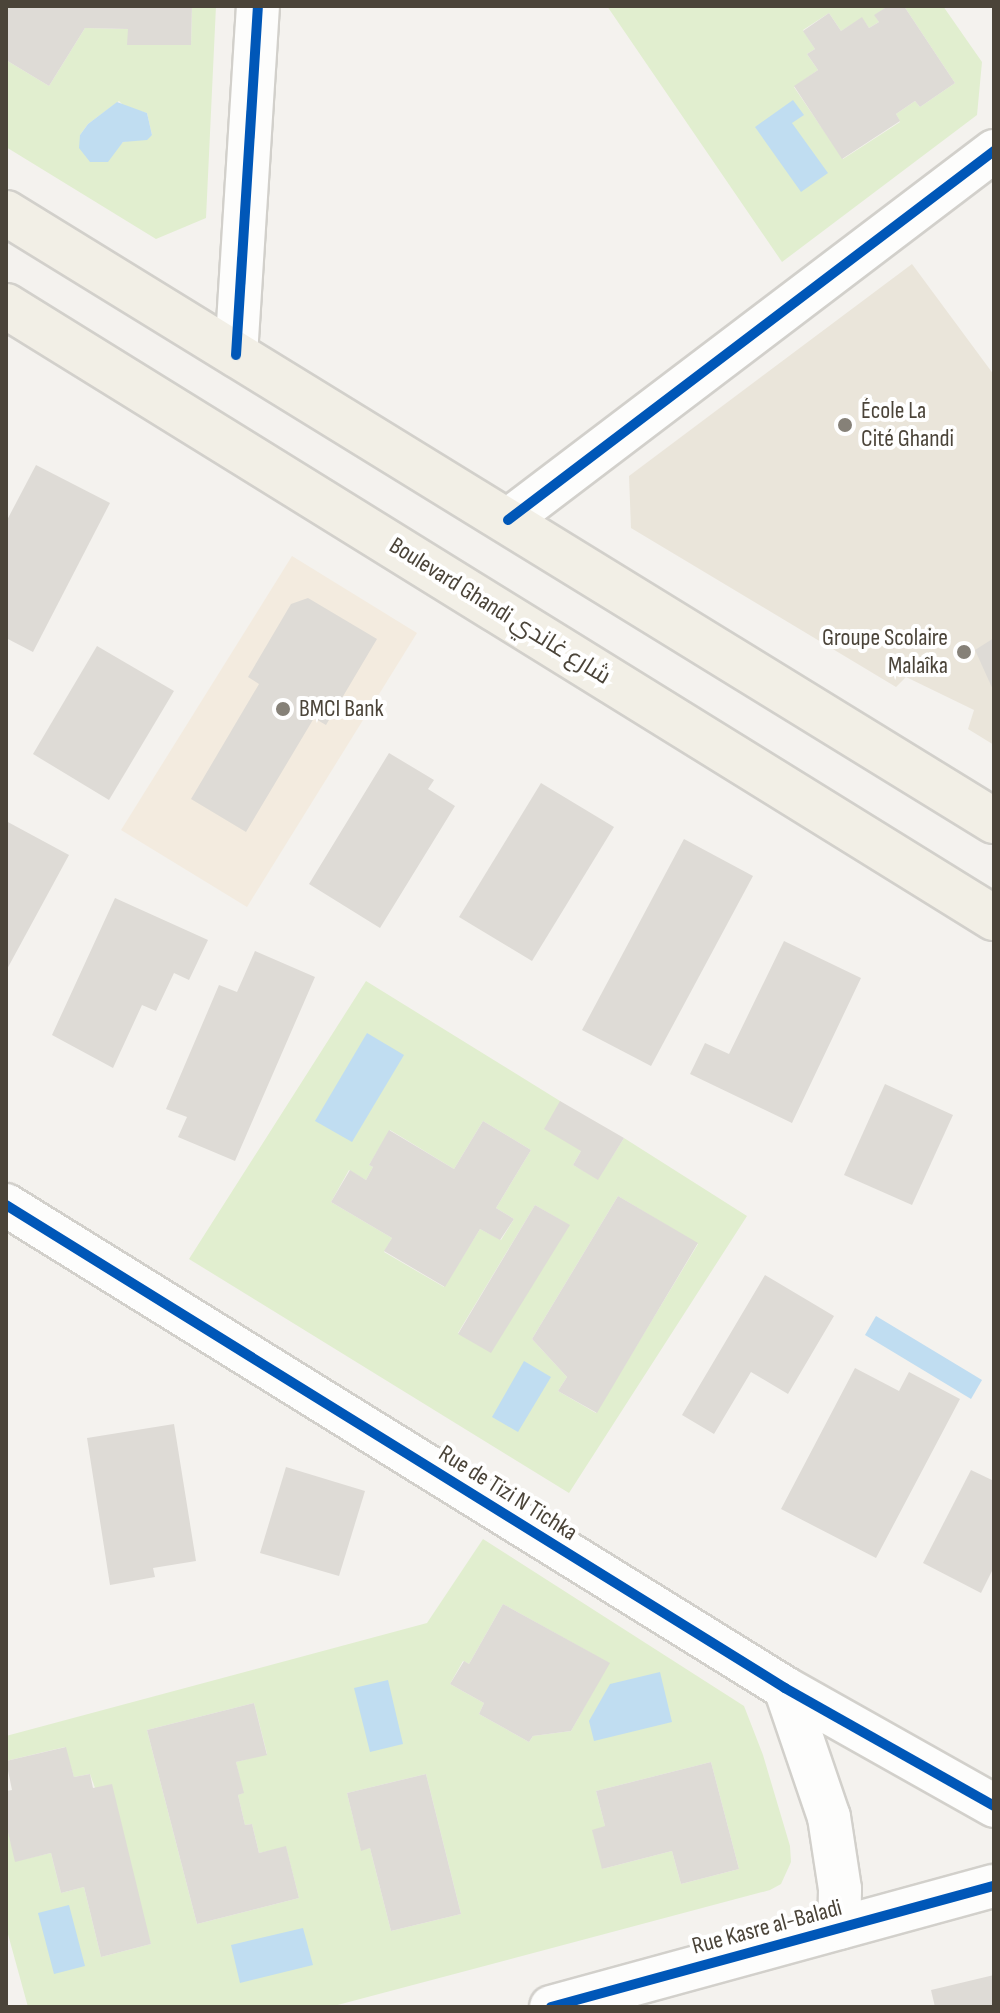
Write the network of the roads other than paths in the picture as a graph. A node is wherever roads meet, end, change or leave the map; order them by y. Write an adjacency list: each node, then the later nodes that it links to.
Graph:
1 (258, 6): 5 (street)
2 (994, 151): 6 (street)
3 (6, 213): 5 (main road)
4 (6, 306): 8 (main road, Boulevard Ghandi شارع غاندي)
5 (236, 355): 6 (main road)
6 (508, 520): 7 (main road)
7 (994, 821)
8 (994, 918)
9 (6, 1205): 10 (street, Rue de Tizi N Tichka)
10 (785, 1688): 11 (street, Rue de Tizi N Tichka); 13 (street)
11 (994, 1806)
12 (994, 1886): 13 (street, Rue Kasre al-Baladi)
13 (839, 1928): 14 (street, Rue Kasre al-Baladi)
14 (551, 2007)

